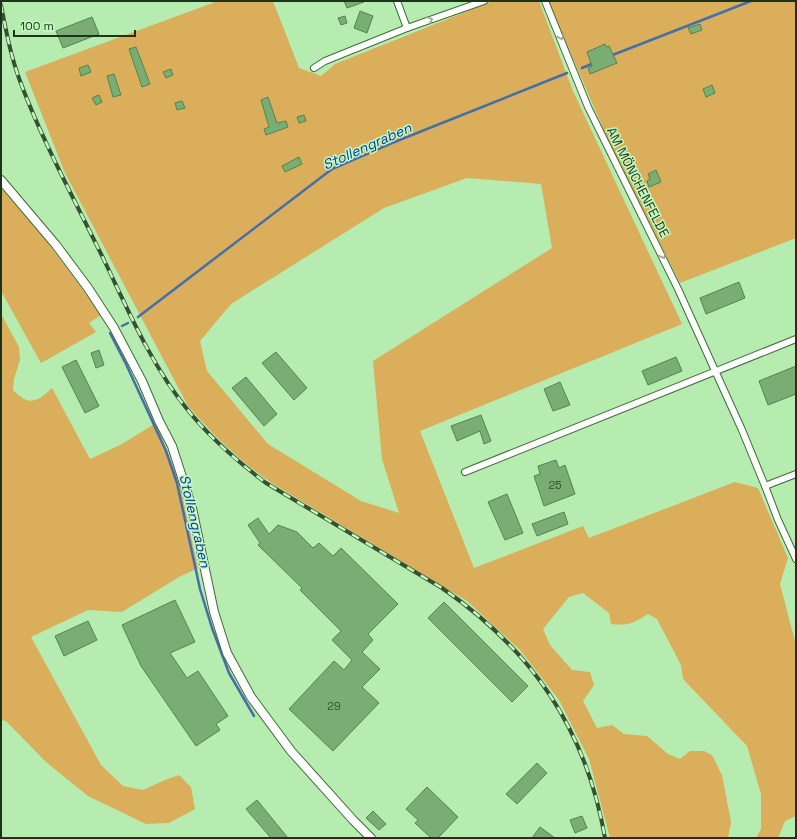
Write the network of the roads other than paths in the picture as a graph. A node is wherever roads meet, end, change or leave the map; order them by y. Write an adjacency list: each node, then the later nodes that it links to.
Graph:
1 (397, 1): 4 (street)
2 (484, 1): 4 (street, one-way to 2)
3 (545, 1): 8 (street, AM MÖNCHENFELDE, one-way to 8)
4 (407, 28): 5 (street)
5 (314, 68)
6 (1, 180): 13 (street)
7 (796, 339): 8 (street)
8 (716, 372): 9 (street); 11 (street, AM MÖNCHENFELDE)
9 (465, 472)
10 (796, 474): 11 (street)
11 (765, 486): 12 (street, AM MÖNCHENFELDE)
12 (796, 559)
13 (371, 838)

